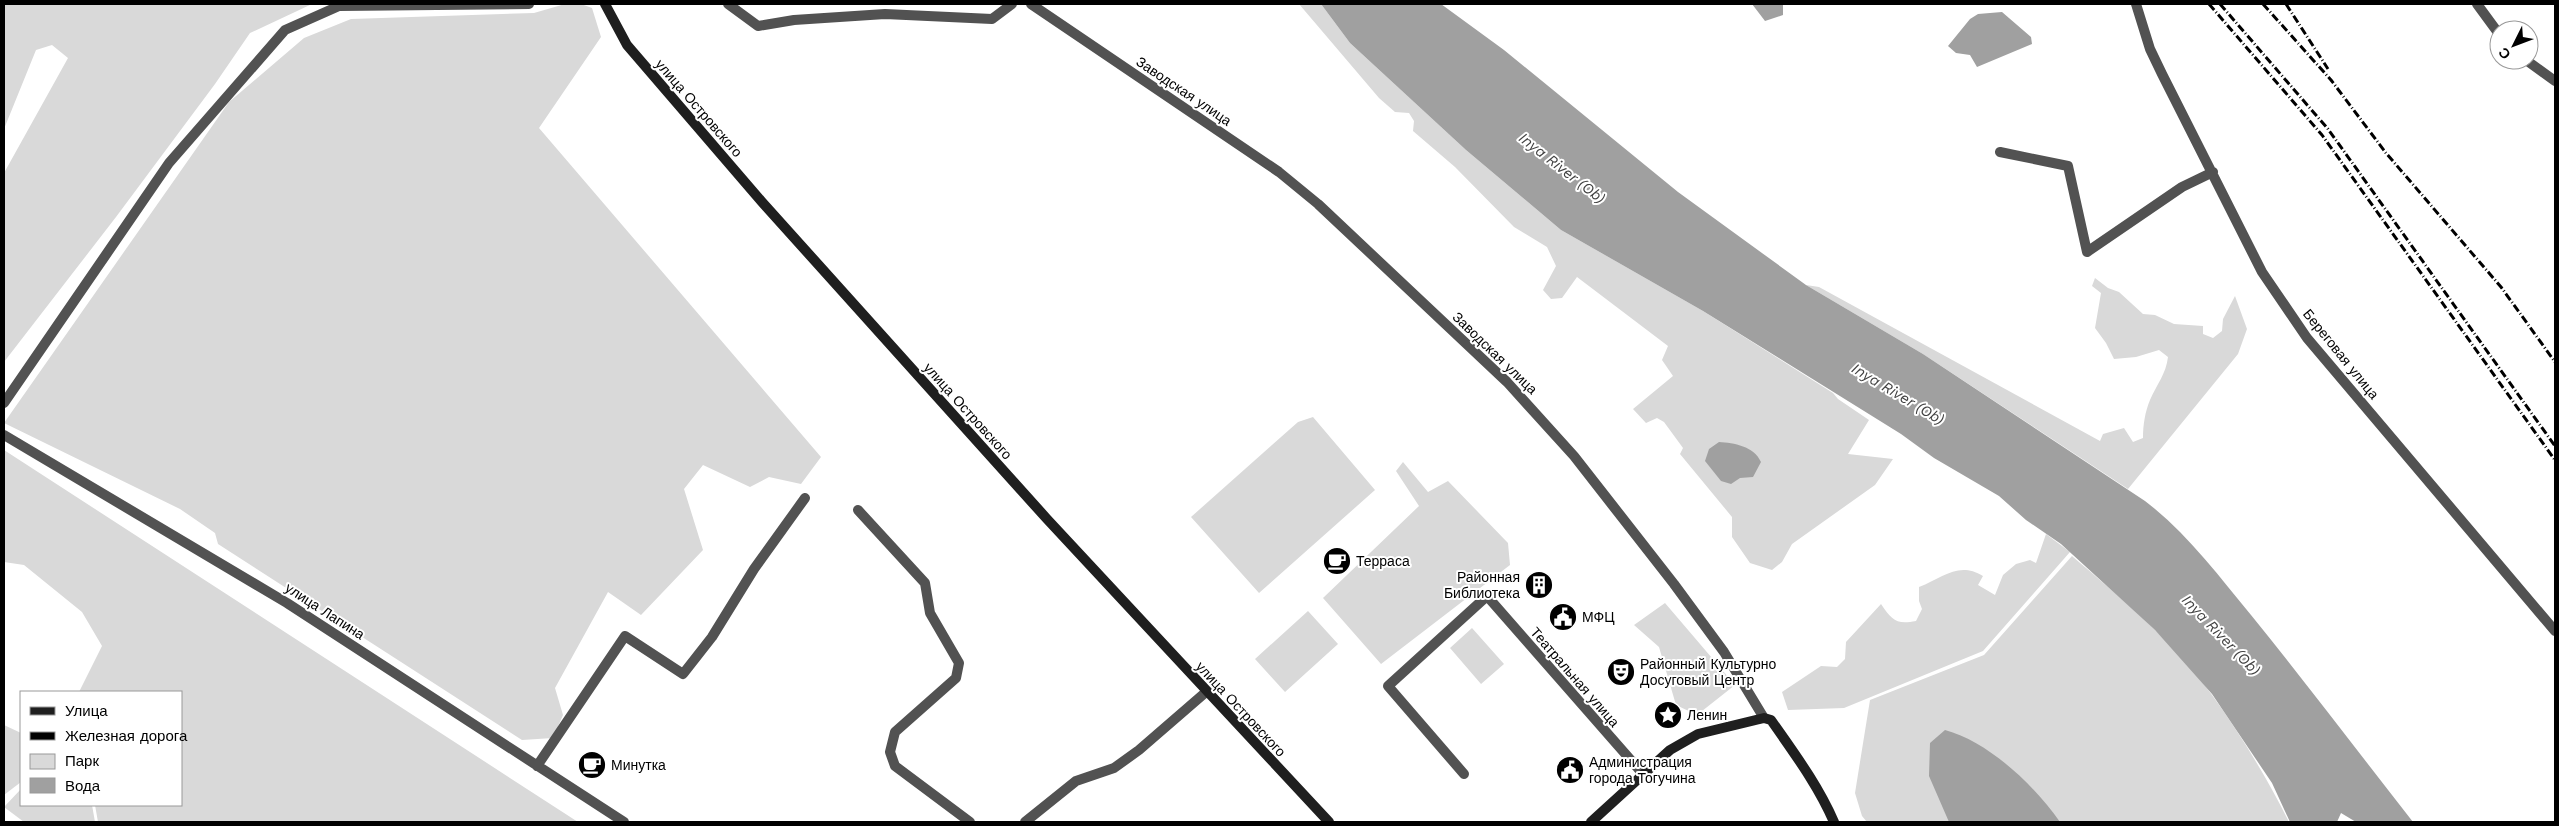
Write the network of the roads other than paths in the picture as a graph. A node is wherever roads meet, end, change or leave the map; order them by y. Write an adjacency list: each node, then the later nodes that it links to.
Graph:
1 (529, 4): 13 (street)
2 (605, 4): 18 (street, улица Островского)
3 (728, 4): 4 (street)
4 (1012, 4)
5 (1031, 4): 19 (street, Заводская улица)
6 (2136, 4): 12 (street, Береговая улица)
7 (2477, 4): 8 (street)
8 (2489, 20)
9 (2539, 69): 10 (street)
10 (2555, 81)
11 (2000, 152): 12 (street)
12 (2212, 172): 17 (street, Береговая улица)
13 (4, 403)
14 (4, 435): 20 (street, улица Лапина)
15 (805, 498): 20 (street)
16 (858, 510): 24 (street)
17 (2555, 631)
18 (1206, 692): 25 (street); 26 (street, улица Островского)
19 (1764, 718): 22 (street); 28 (street, Заводская улица)
20 (537, 766): 23 (street, улица Лапина)
21 (1464, 774): 22 (street, Театральная улица)
22 (1643, 774): 27 (street)
23 (624, 822)
24 (970, 822)
25 (1025, 822)
26 (1329, 822)
27 (1591, 822)
28 (1834, 822)

